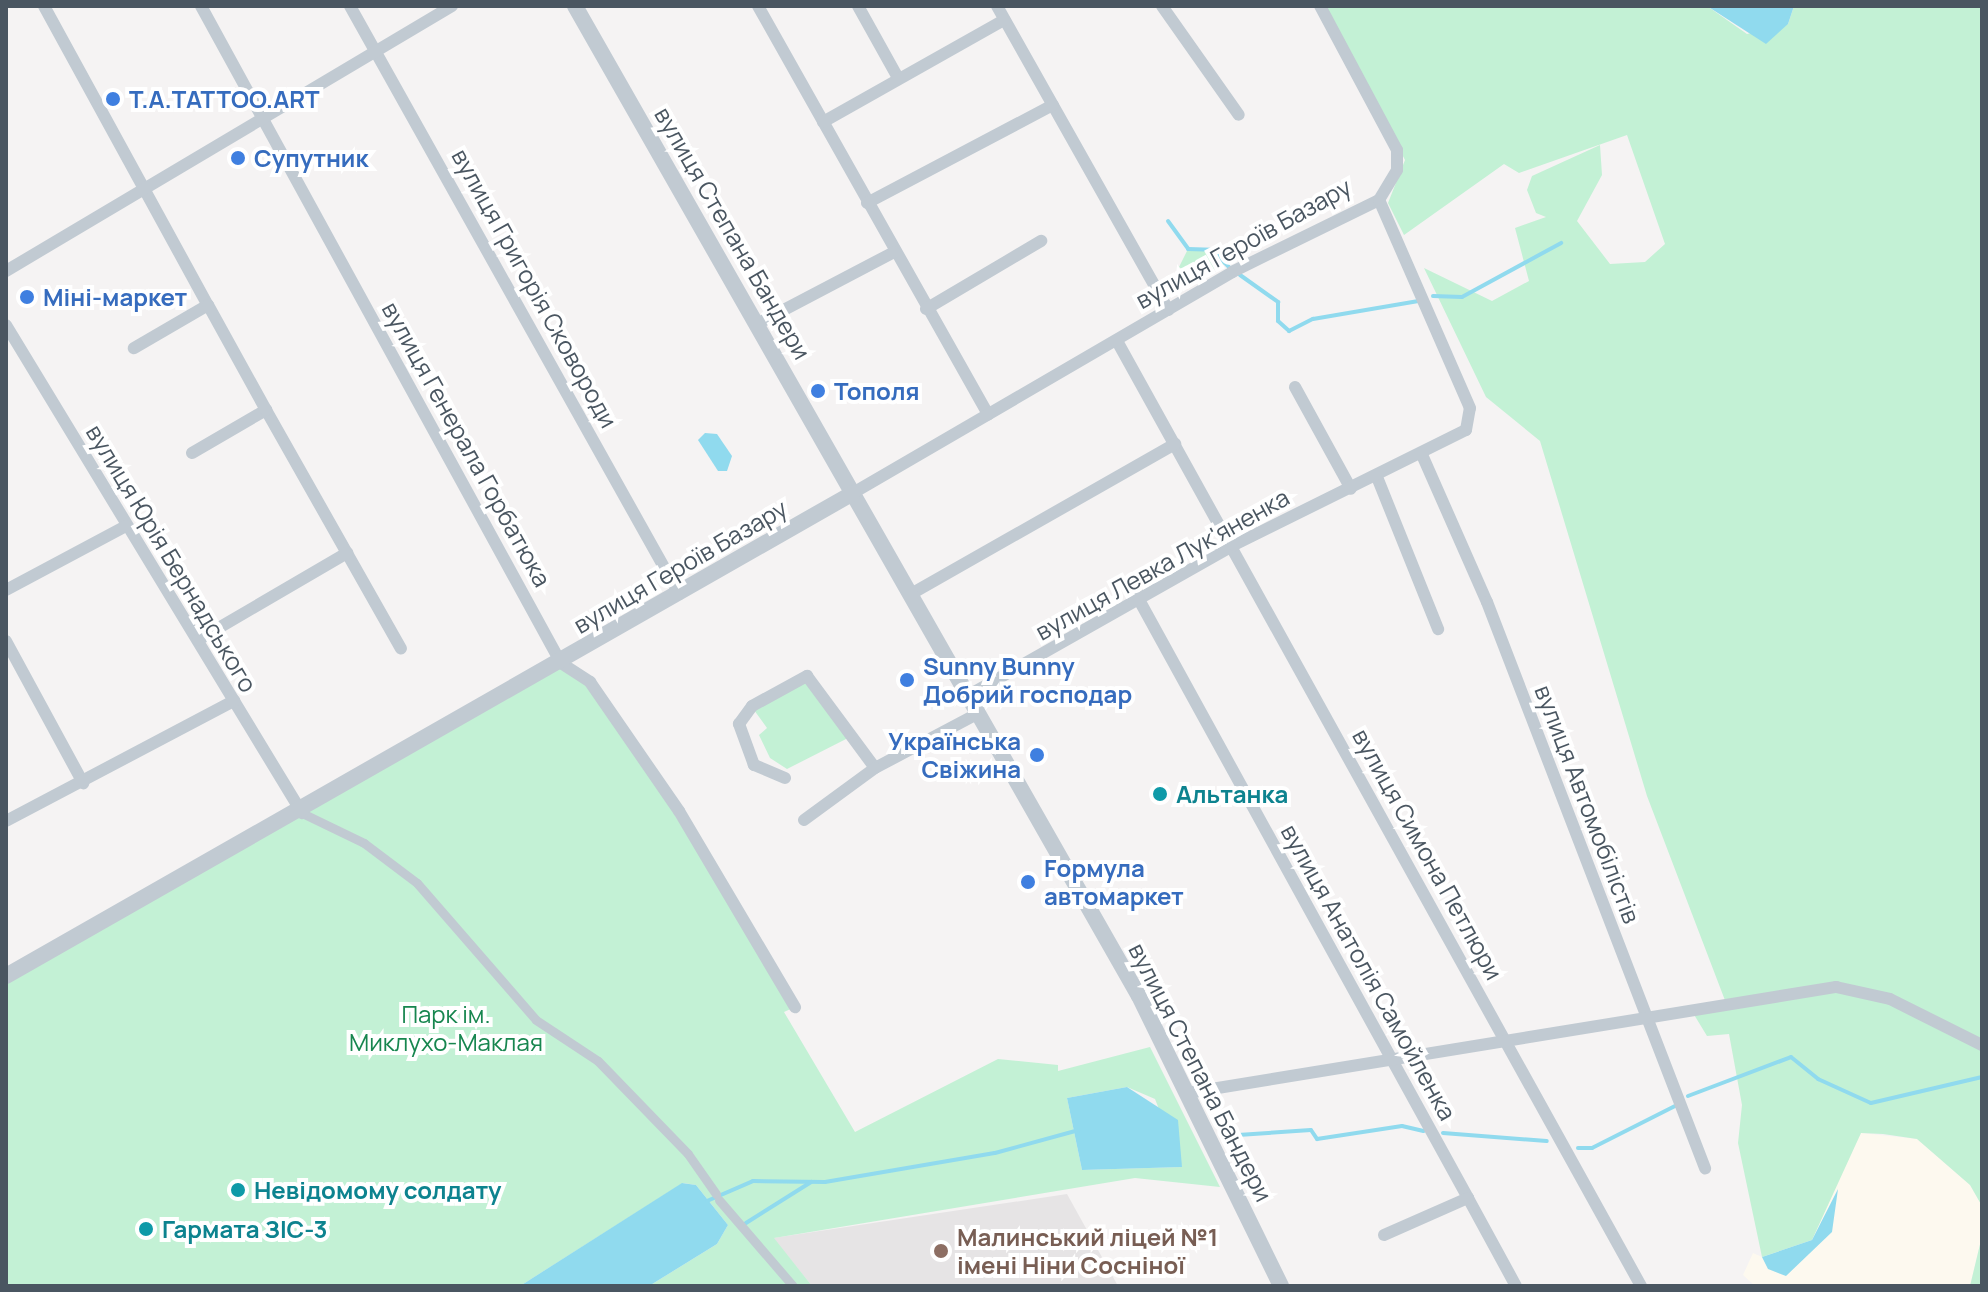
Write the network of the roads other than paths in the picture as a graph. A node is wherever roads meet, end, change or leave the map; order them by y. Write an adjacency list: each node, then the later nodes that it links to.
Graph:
1 (44, 6): 18 (street)
2 (201, 6): 16 (street, вулиця Генерала Горбатюка)
3 (350, 6): 12 (street, вулиця Григорія Сковороди)
4 (452, 6): 12 (street)
5 (575, 6): 27 (street, вулиця Степана Бандери)
6 (758, 6): 17 (street)
7 (858, 6): 13 (street)
8 (997, 6): 11 (street)
9 (1162, 6): 15 (street)
10 (1320, 6): 19 (street)
11 (1004, 20): 13 (street); 14 (street)
12 (374, 50): 16 (street); 44 (street, вулиця Григорія Сковороди)
13 (898, 78): 17 (street)
14 (1053, 105): 20 (street); 26 (street)
15 (1239, 115)
16 (262, 117): 18 (street); 51 (street, вулиця Генерала Горбатюка)
17 (823, 122): 20 (street)
18 (143, 186): 23 (street); 24 (street)
19 (1379, 200): 26 (street, вулиця Героїв Базару); 36 (street, вулиця Левка Лук'яненка)
20 (867, 203): 22 (street)
21 (1041, 241): 25 (street)
22 (894, 252): 25 (street); 27 (street)
23 (6, 271)
24 (208, 305): 30 (street); 32 (street)
25 (926, 309): 33 (street)
26 (1168, 310): 29 (street, вулиця Героїв Базару)
27 (757, 324): 39 (street, вулиця Степана Бандери)
28 (6, 325): 40 (street, вулиця Юрія Бернадського)
29 (1117, 341): 33 (street, вулиця Героїв Базару); 34 (street, вулиця Симона Петлюри)
30 (134, 348)
31 (1295, 387): 38 (street)
32 (266, 410): 35 (street); 42 (street)
33 (988, 415): 39 (street, вулиця Героїв Базару)
34 (1175, 444): 41 (street, вулиця Симона Петлюри); 45 (street)
35 (192, 453)
36 (1423, 457): 37 (street, вулиця Левка Лук'яненка); 63 (street, вулиця Автомобілістів)
37 (1377, 477): 38 (street, вулиця Левка Лук'яненка); 47 (street)
38 (1351, 489): 41 (street, вулиця Левка Лук'яненка)
39 (853, 493): 44 (street, вулиця Героїв Базару); 45 (street, вулиця Степана Бандери)
40 (126, 526): 43 (street); 48 (street, вулиця Юрія Бернадського)
41 (1234, 545): 46 (street, вулиця Левка Лук'яненка); 64 (street, вулиця Симона Петлюри)
42 (347, 553): 48 (street); 50 (street)
43 (6, 590)
44 (679, 594): 51 (street, вулиця Героїв Базару)
45 (911, 594): 52 (street, вулиця Степана Бандери)
46 (1138, 598): 52 (street, вулиця Левка Лук'яненка); 66 (street, вулиця Анатолія Самойленка)
47 (1438, 629)
48 (198, 640): 53 (street, вулиця Юрія Бернадського)
49 (6, 641): 57 (street)
50 (401, 649)
51 (561, 663): 58 (street, вулиця Героїв Базару); 62 (street, вулиця Генерала Горбатюка)
52 (969, 695): 54 (street, вулиця Степана Бандери)
53 (234, 701): 57 (street); 58 (street, вулиця Юрія Бернадського)
54 (979, 713): 55 (street); 67 (street, вулиця Степана Бандери)
55 (875, 768): 56 (street); 59 (street)
56 (785, 778)
57 (83, 783): 60 (street)
58 (302, 813): 61 (street, вулиця Героїв Базару); 72 (street)
59 (804, 820)
60 (6, 821)
61 (6, 976)
62 (795, 1007)
63 (1648, 1016): 64 (street); 65 (street); 68 (street, вулиця Автомобілістів)
64 (1507, 1044): 66 (street); 71 (street, вулиця Симона Петлюри)
65 (1982, 1045)
66 (1392, 1061): 67 (street); 69 (street, вулиця Анатолія Самойленка)
67 (1187, 1093): 73 (street, вулиця Степана Бандери)
68 (1705, 1168)
69 (1468, 1198): 70 (street); 74 (street, вулиця Анатолія Самойленка)
70 (1384, 1235)
71 (1638, 1285)
72 (793, 1286)
73 (1281, 1286)
74 (1516, 1286)

